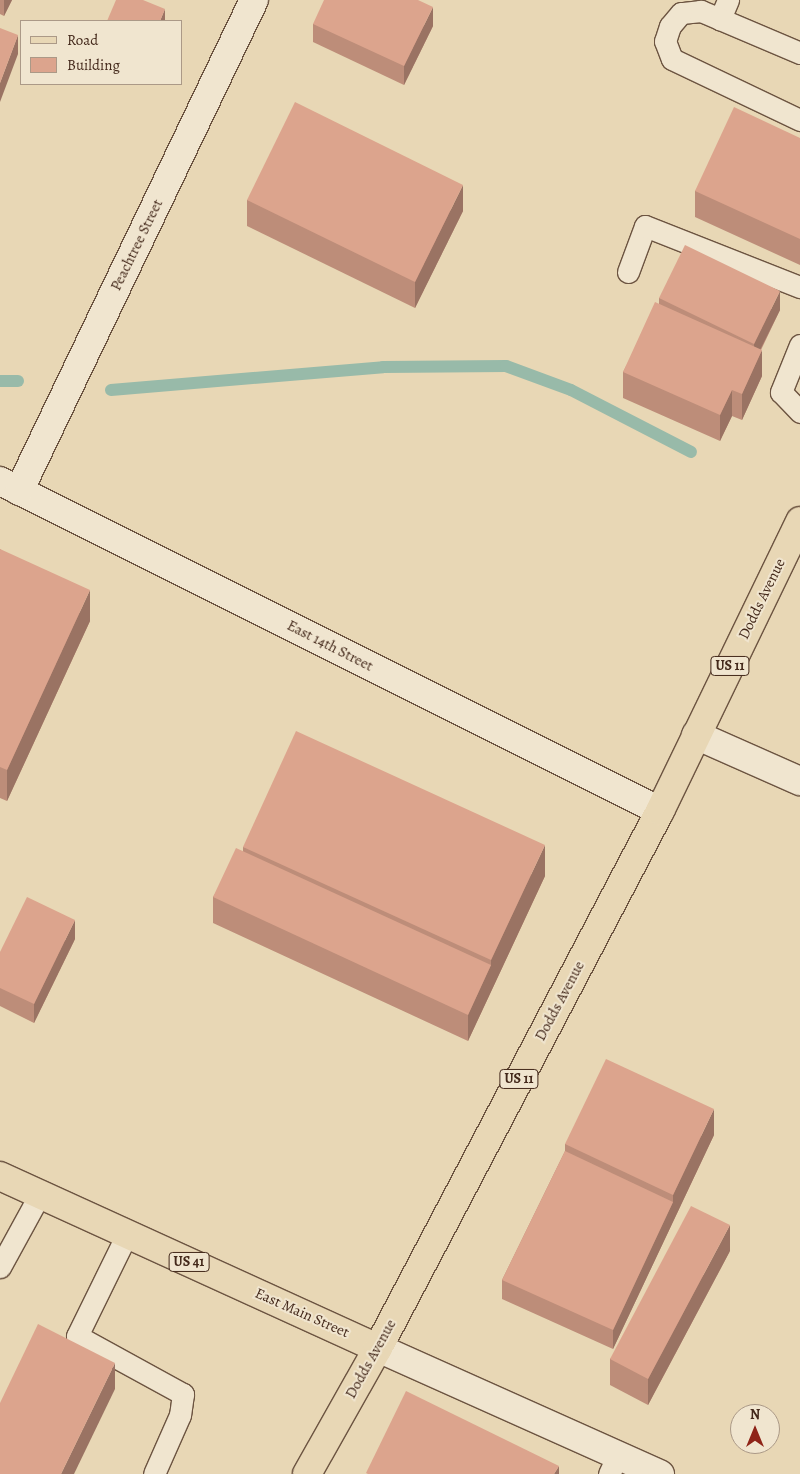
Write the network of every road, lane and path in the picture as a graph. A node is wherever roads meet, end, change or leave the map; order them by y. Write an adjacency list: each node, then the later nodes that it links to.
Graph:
1 (254, 0): 9 (street, Peachtree Street)
2 (724, 9): 3 (lane); 4 (lane)
3 (800, 53)
4 (800, 120)
5 (628, 272): 6 (lane)
6 (800, 288)
7 (800, 345): 8 (lane)
8 (800, 412)
9 (10, 486): 13 (street, East 14th Street)
10 (800, 521): 11 (main road, Dodds Avenue / US 11)
11 (696, 735): 12 (street); 13 (main road, Dodds Avenue / US 11)
12 (800, 781)
13 (660, 811): 18 (main road, Dodds Avenue / US 11)
14 (0, 1176): 15 (main road, East Main Street / US 41)
15 (40, 1194): 16 (main road, East Main Street / US 41); 17 (lane)
16 (127, 1234): 18 (main road, East Main Street / US 41); 20 (lane)
17 (0, 1267)
18 (378, 1348): 19 (street, East Main Street); 21 (main road, Dodds Avenue / US 11)
19 (613, 1465): 22 (street, East Main Street)
20 (154, 1474)
21 (307, 1474)
22 (660, 1474)

